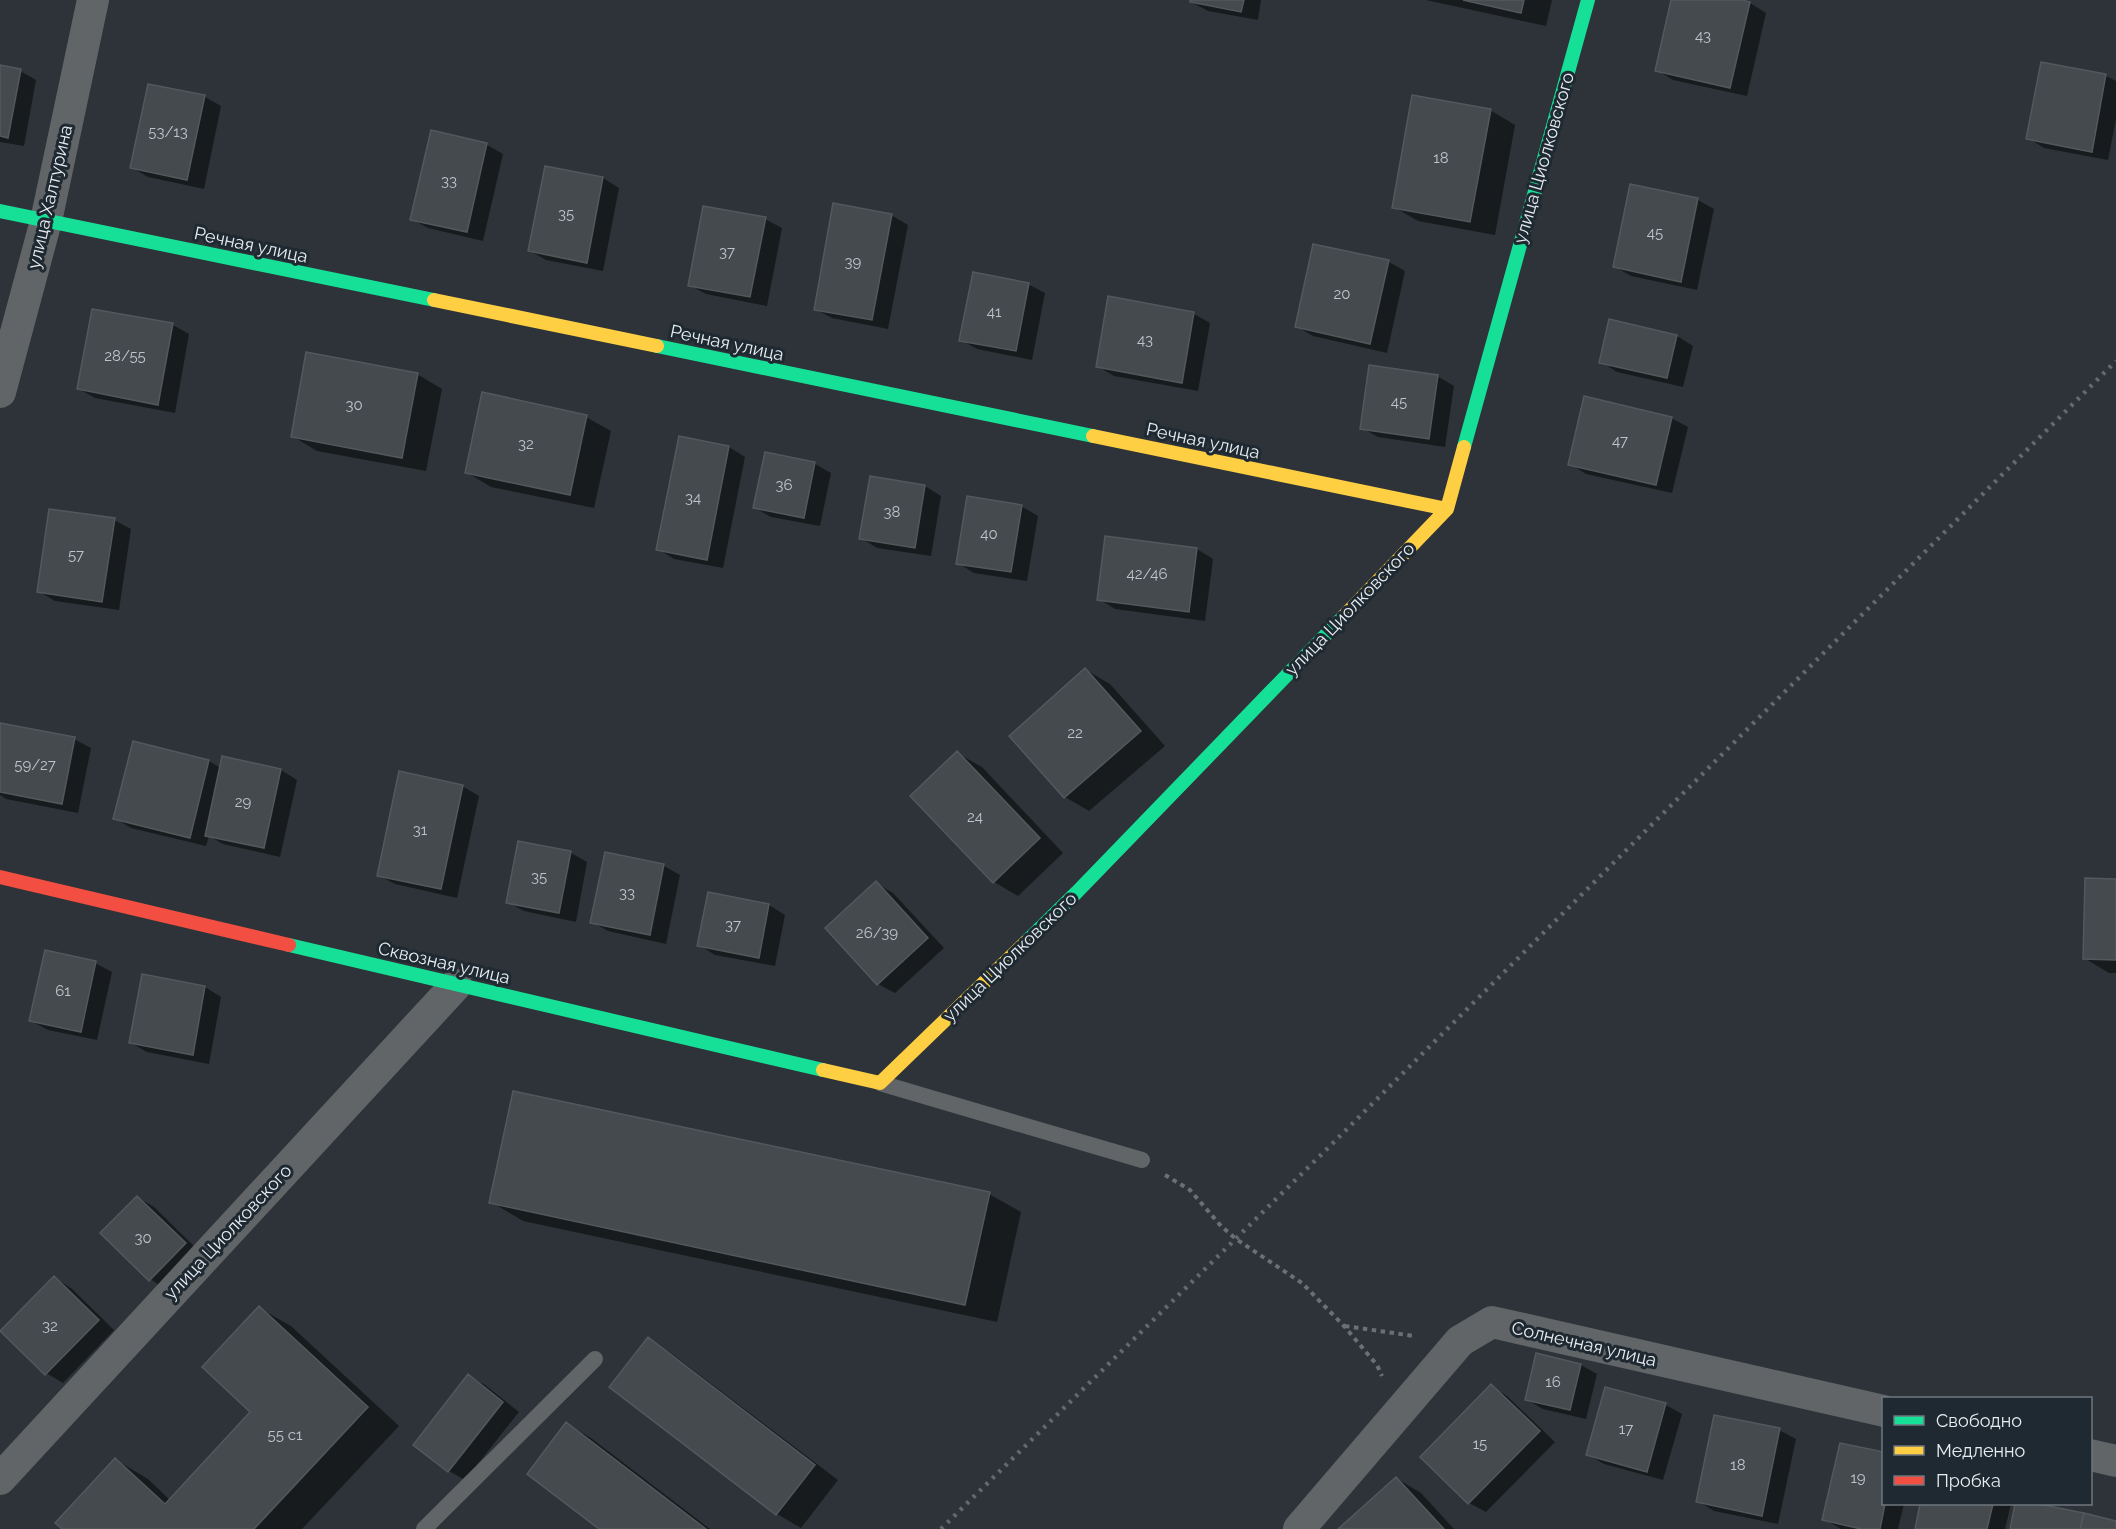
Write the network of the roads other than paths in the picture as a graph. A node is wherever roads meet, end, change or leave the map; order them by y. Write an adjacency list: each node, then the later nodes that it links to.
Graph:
1 (93, 0): 4 (street, улица Халтурина)
2 (1588, 0): 6 (street, улица Циолковского)
3 (0, 211): 4 (street, Речная улица)
4 (46, 221): 5 (street, улица Халтурина); 6 (street, Речная улица)
5 (0, 392)
6 (1447, 509): 9 (street, улица Циолковского)
7 (0, 877): 8 (street, Сквозная улица)
8 (456, 985): 9 (street, Сквозная улица); 15 (street, улица Циолковского)
9 (880, 1083): 10 (lane)
10 (1142, 1160)
11 (595, 1359): 16 (lane)
12 (1882, 1411): 17 (street, Солнечная улица)
13 (2092, 1455): 14 (street)
14 (2116, 1461)
15 (0, 1479)
16 (424, 1529)
17 (1299, 1529)

